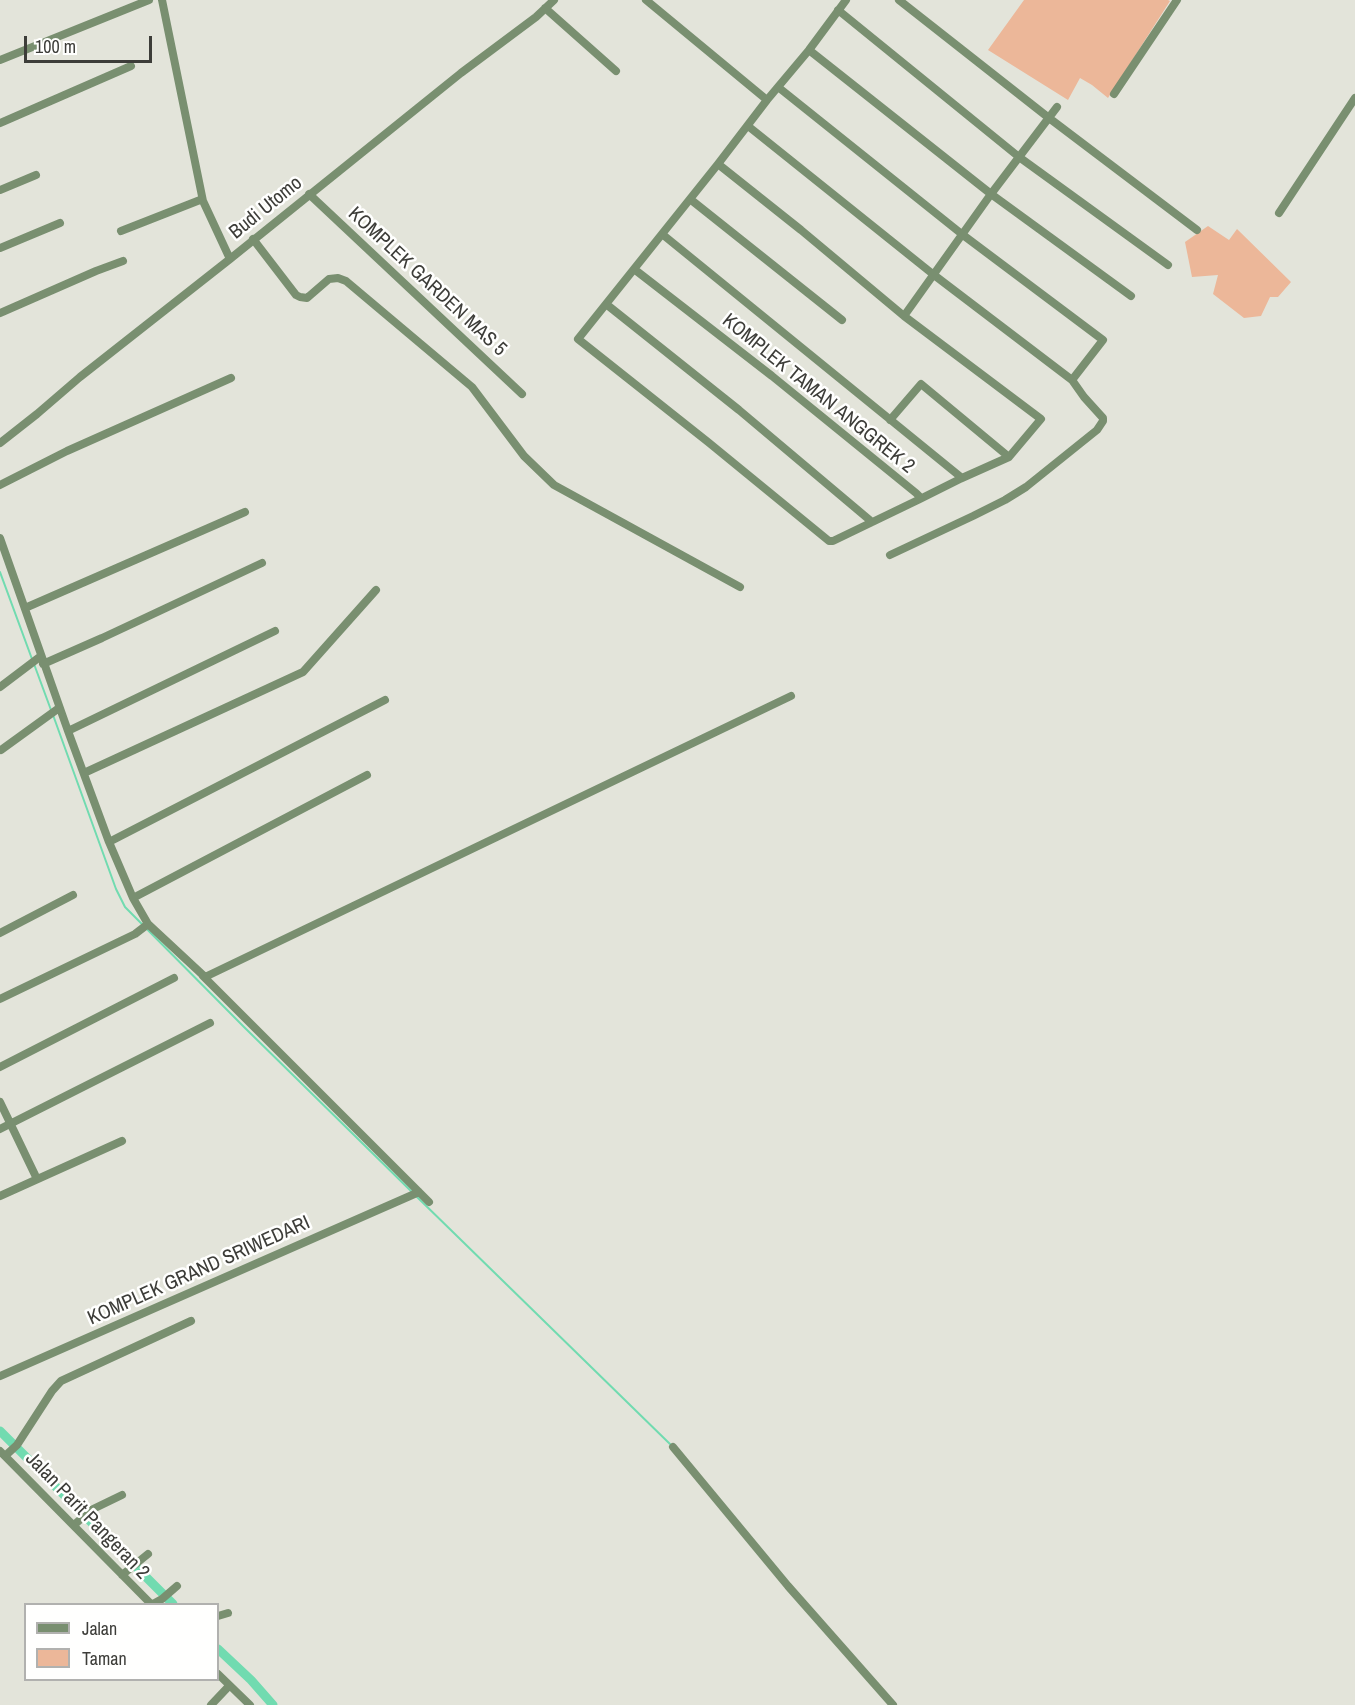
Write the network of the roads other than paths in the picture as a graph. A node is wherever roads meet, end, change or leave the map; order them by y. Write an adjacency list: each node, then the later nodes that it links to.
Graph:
1 (149, 0): 11 (street)
2 (162, 0): 29 (street)
3 (554, 0): 8 (street, Budi Utomo)
4 (646, 0): 17 (street)
5 (846, 0): 9 (street)
6 (899, 0): 19 (street)
7 (1177, 0): 15 (street)
8 (545, 8): 13 (street); 26 (street, Budi Utomo)
9 (838, 10): 10 (street); 22 (street)
10 (809, 50): 14 (street); 27 (street)
11 (0, 60)
12 (131, 66): 20 (street)
13 (616, 71)
14 (778, 87): 17 (street); 35 (street)
15 (1114, 94)
16 (1355, 98): 30 (street)
17 (767, 100): 21 (street)
18 (1057, 107): 19 (street)
19 (1049, 118): 22 (street); 32 (street)
20 (0, 123)
21 (748, 126): 23 (street); 42 (street)
22 (1018, 157): 27 (street); 40 (street)
23 (718, 164): 28 (street); 46 (street)
24 (36, 176): 25 (street)
25 (0, 190)
26 (309, 194): 36 (street, Budi Utomo); 50 (street, KOMPLEK GARDEN MAS 5)
27 (991, 194): 35 (street); 43 (street)
28 (690, 199): 34 (street); 47 (street)
29 (203, 201): 33 (street); 38 (street)
30 (1279, 213)
31 (60, 223): 37 (street)
32 (1197, 230)
33 (121, 231)
34 (662, 234): 41 (street); 51 (street)
35 (963, 235): 42 (street); 49 (street)
36 (253, 239): 38 (street, Budi Utomo); 62 (street)
37 (0, 248)
38 (230, 259): 52 (street, Budi Utomo)
39 (123, 261): 45 (street)
40 (1168, 265)
41 (634, 269): 44 (street); 56 (street, KOMPLEK TAMAN ANGGREK 2)
42 (934, 275): 46 (street); 49 (street)
43 (1131, 296)
44 (606, 304): 58 (street); 58 (street, KOMPLEK TAMAN ANGGREK 2)
45 (0, 313)
46 (903, 316): 53 (street)
47 (842, 320)
48 (231, 378): 55 (street)
49 (1072, 380): 60 (street)
50 (522, 394)
51 (890, 420): 53 (street); 54 (street)
52 (0, 443)
53 (1009, 457): 54 (street)
54 (962, 478): 56 (street)
55 (0, 485)
56 (918, 500): 58 (street, KOMPLEK TAMAN ANGGREK 2)
57 (245, 513): 64 (street)
58 (872, 522)
59 (0, 538): 64 (street)
60 (890, 555)
61 (262, 563): 66 (street)
62 (740, 587)
63 (376, 590): 73 (street)
64 (25, 608): 66 (street)
65 (275, 631): 71 (street)
66 (40, 660): 67 (street); 70 (street)
67 (0, 687)
68 (791, 696): 80 (street)
69 (385, 700): 75 (street)
70 (54, 711): 71 (street); 72 (street)
71 (68, 731): 73 (street)
72 (1, 750)
73 (84, 773): 75 (street)
74 (368, 775): 77 (street)
75 (109, 842): 77 (street)
76 (74, 895): 79 (street)
77 (133, 898): 78 (street)
78 (147, 925): 80 (street); 82 (street)
79 (0, 933)
80 (203, 976): 90 (street)
81 (174, 978): 84 (street)
82 (0, 999)
83 (210, 1023): 86 (street)
84 (0, 1067)
85 (0, 1102): 86 (street)
86 (11, 1124): 87 (street); 89 (street)
87 (0, 1130)
88 (122, 1141): 89 (street)
89 (37, 1179): 91 (street)
90 (415, 1194): 92 (street); 94 (street, KOMPLEK GRAND SRIWEDARI)
91 (0, 1196)
92 (429, 1202)
93 (191, 1321): 96 (street)
94 (0, 1376)
95 (673, 1447): 110 (street)
96 (5, 1452): 98 (street, Jalan Parit Pangeran 2)
97 (122, 1495): 98 (street)
98 (77, 1523): 100 (street, Jalan Parit Pangeran 2)
99 (148, 1554): 100 (street)
100 (126, 1572): 102 (street, Jalan Parit Pangeran 2)
101 (174, 1589): 103 (street)
102 (150, 1603)
103 (155, 1603)
104 (228, 1612): 105 (street)
105 (219, 1616)
106 (219, 1675): 107 (street)
107 (229, 1686): 108 (street); 109 (street)
108 (211, 1705)
109 (250, 1705)
110 (893, 1705)

